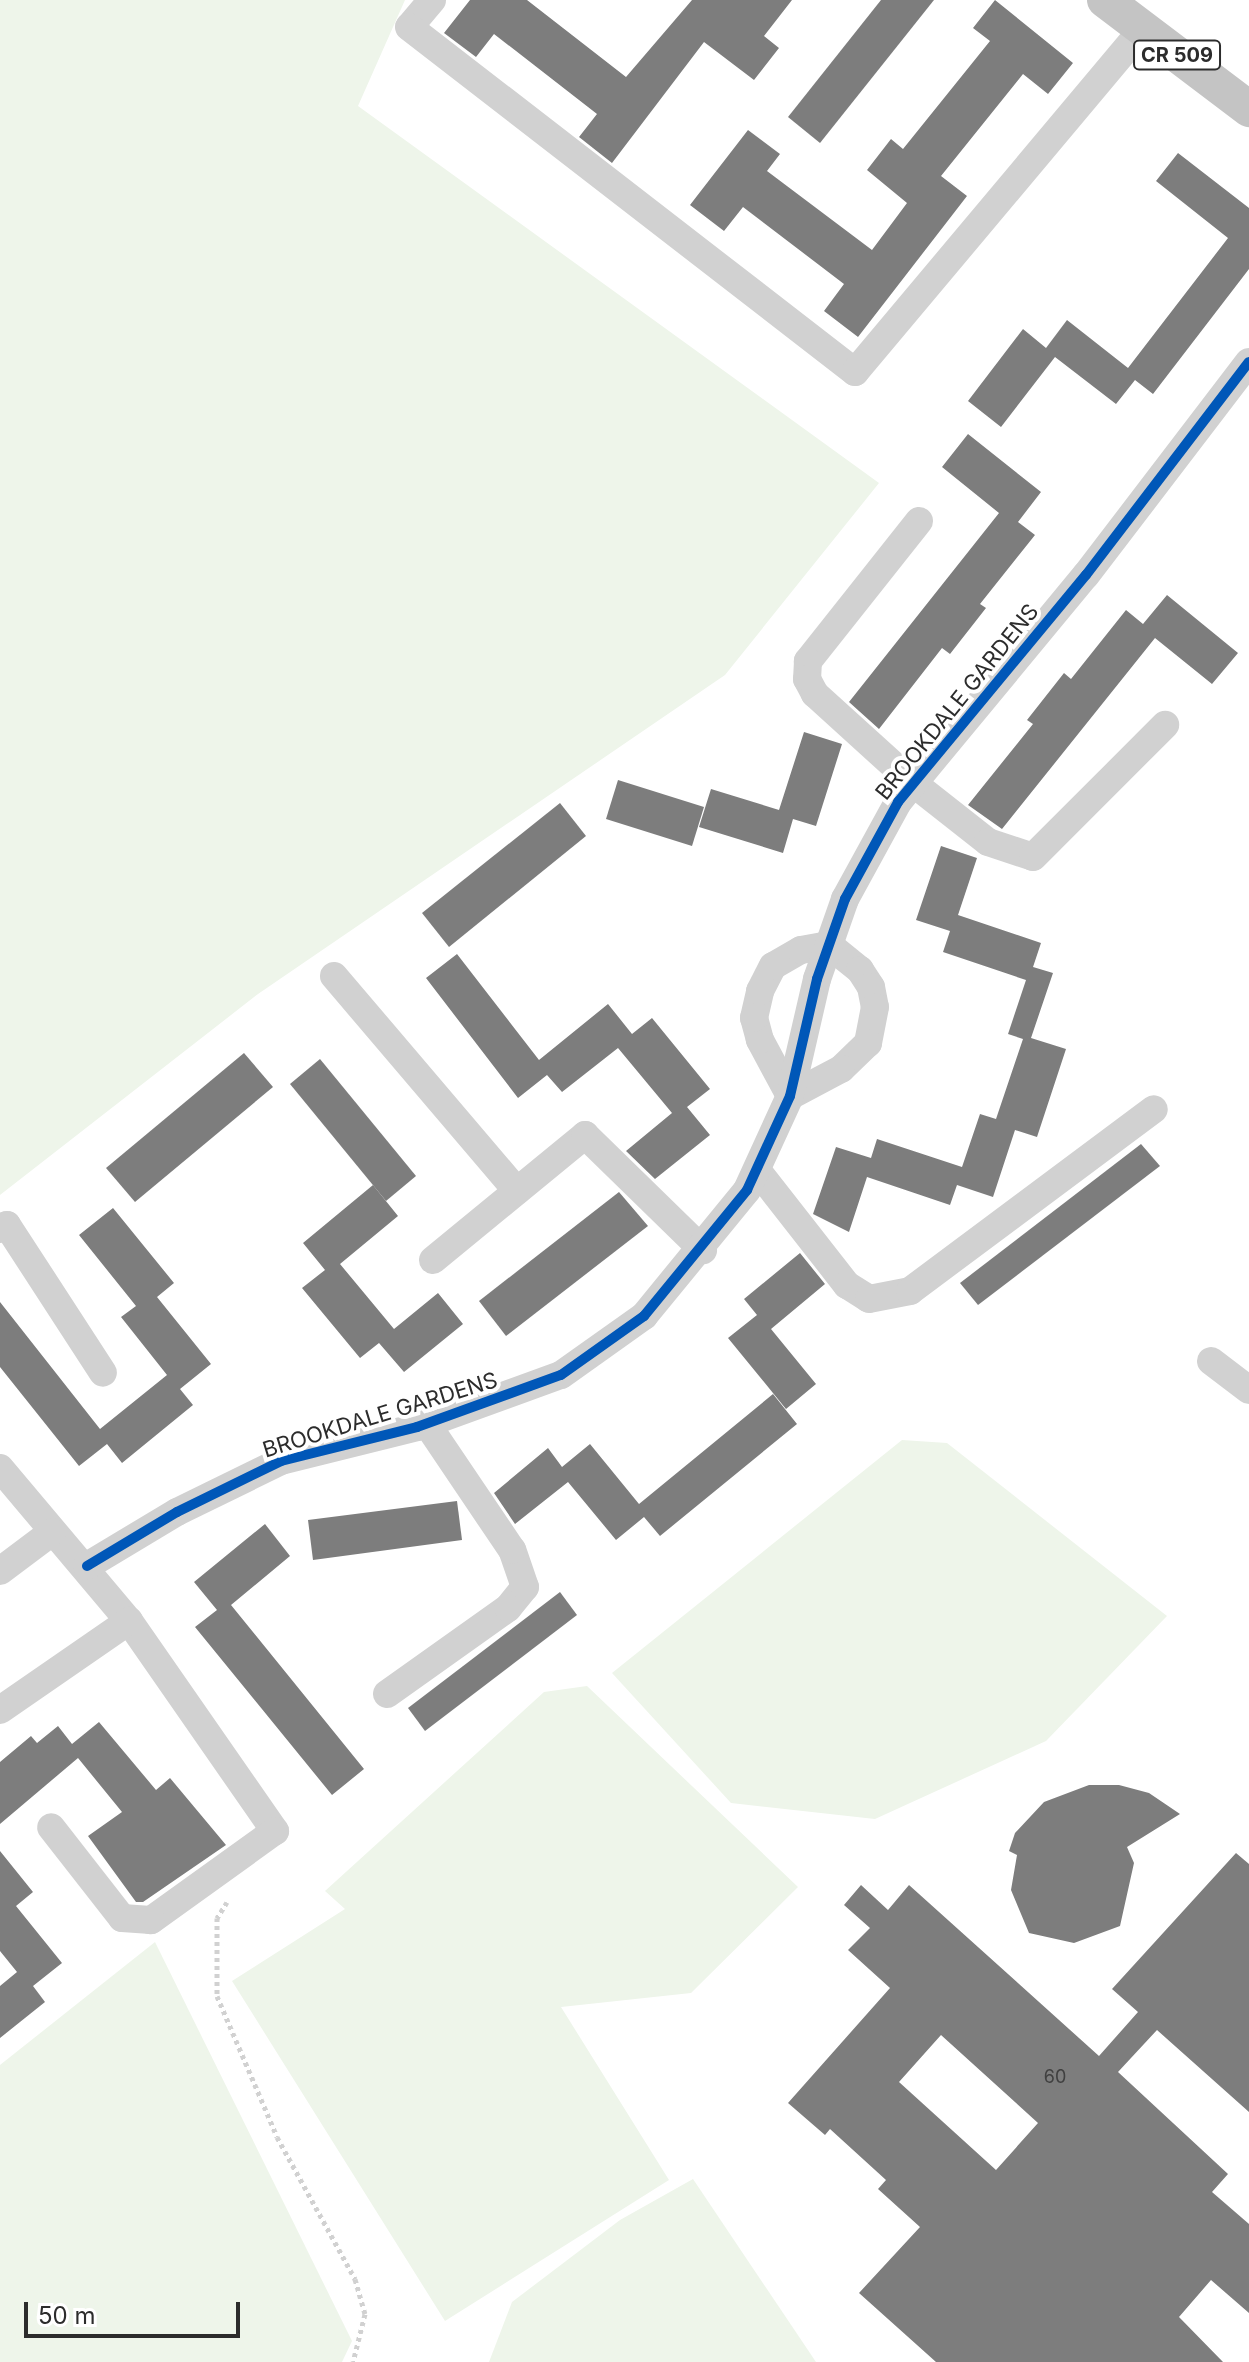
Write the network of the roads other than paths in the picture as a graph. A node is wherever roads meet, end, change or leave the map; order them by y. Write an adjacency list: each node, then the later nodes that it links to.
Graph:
1 (432, 0): 3 (street)
2 (1105, 0): 3 (main road, CR 509)
3 (1143, 29): 4 (main road, CR 509)
4 (1249, 109)
5 (1249, 362): 8 (street, BROOKDALE GARDENS)
6 (919, 521): 8 (street)
7 (1165, 725): 8 (street)
8 (913, 783): 9 (street, BROOKDALE GARDENS)
9 (829, 945): 11 (street, BROOKDALE GARDENS); 11 (street); 11 (street)
10 (334, 976): 14 (street)
11 (790, 1096): 13 (street, BROOKDALE GARDENS)
12 (1154, 1109): 13 (street)
13 (757, 1170): 16 (street, BROOKDALE GARDENS)
14 (517, 1191): 16 (street); 17 (street)
15 (0, 1229): 19 (street)
16 (703, 1250): 21 (street, BROOKDALE GARDENS)
17 (433, 1260)
18 (1211, 1361): 20 (street)
19 (103, 1373)
20 (1249, 1390)
21 (427, 1424): 24 (street, BROOKDALE GARDENS); 27 (street)
22 (0, 1468): 23 (street)
23 (52, 1532): 24 (street); 25 (street)
24 (87, 1566): 26 (street)
25 (0, 1571)
26 (129, 1621): 28 (street); 29 (street)
27 (387, 1694)
28 (0, 1710)
29 (51, 1827)

